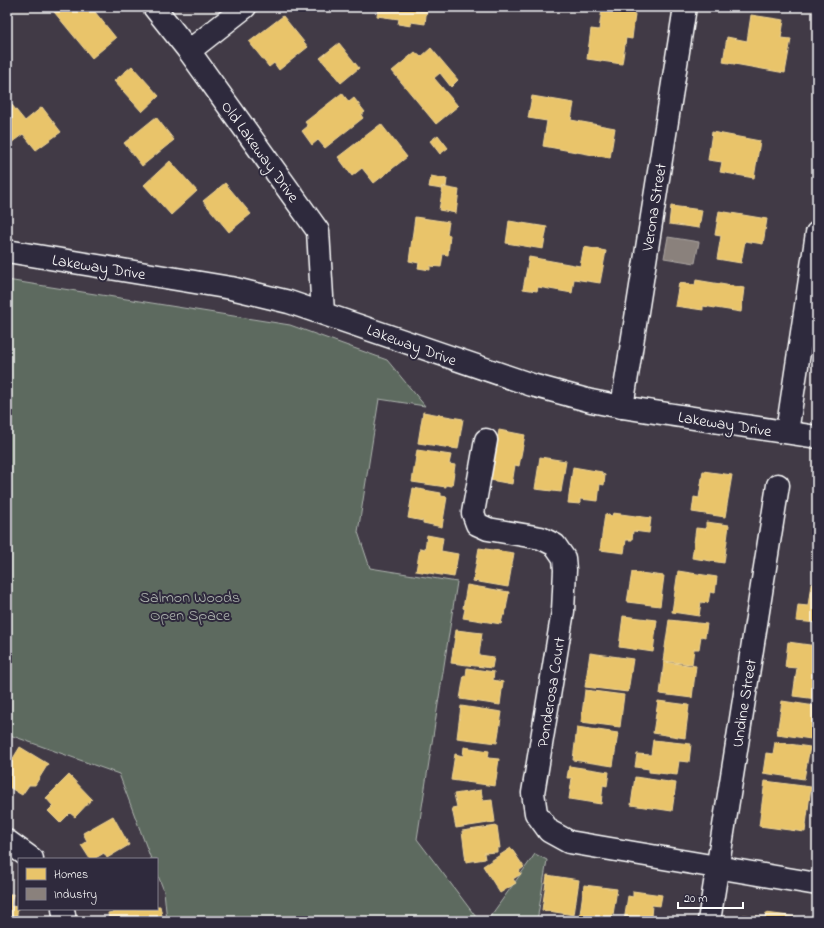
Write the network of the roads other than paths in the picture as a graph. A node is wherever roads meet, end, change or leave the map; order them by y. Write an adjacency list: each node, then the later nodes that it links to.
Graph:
1 (154, 7): 4 (street, Old Lakeway Drive)
2 (245, 7): 4 (street)
3 (684, 7): 8 (street, Verona Street)
4 (189, 51): 7 (street, Old Lakeway Drive)
5 (817, 233): 9 (street)
6 (7, 251): 7 (street, Lakeway Drive)
7 (323, 313): 8 (street, Lakeway Drive)
8 (622, 407): 9 (street, Lakeway Drive)
9 (787, 432): 10 (street, Lakeway Drive)
10 (817, 437)
11 (486, 440): 15 (street, Ponderosa Court)
12 (778, 485): 15 (street, Undine Street)
13 (7, 841): 14 (street)
14 (31, 858)
15 (717, 868): 16 (street); 19 (street, Undine Street)
16 (817, 884)
17 (63, 910): 18 (street)
18 (65, 921)
19 (709, 921)

